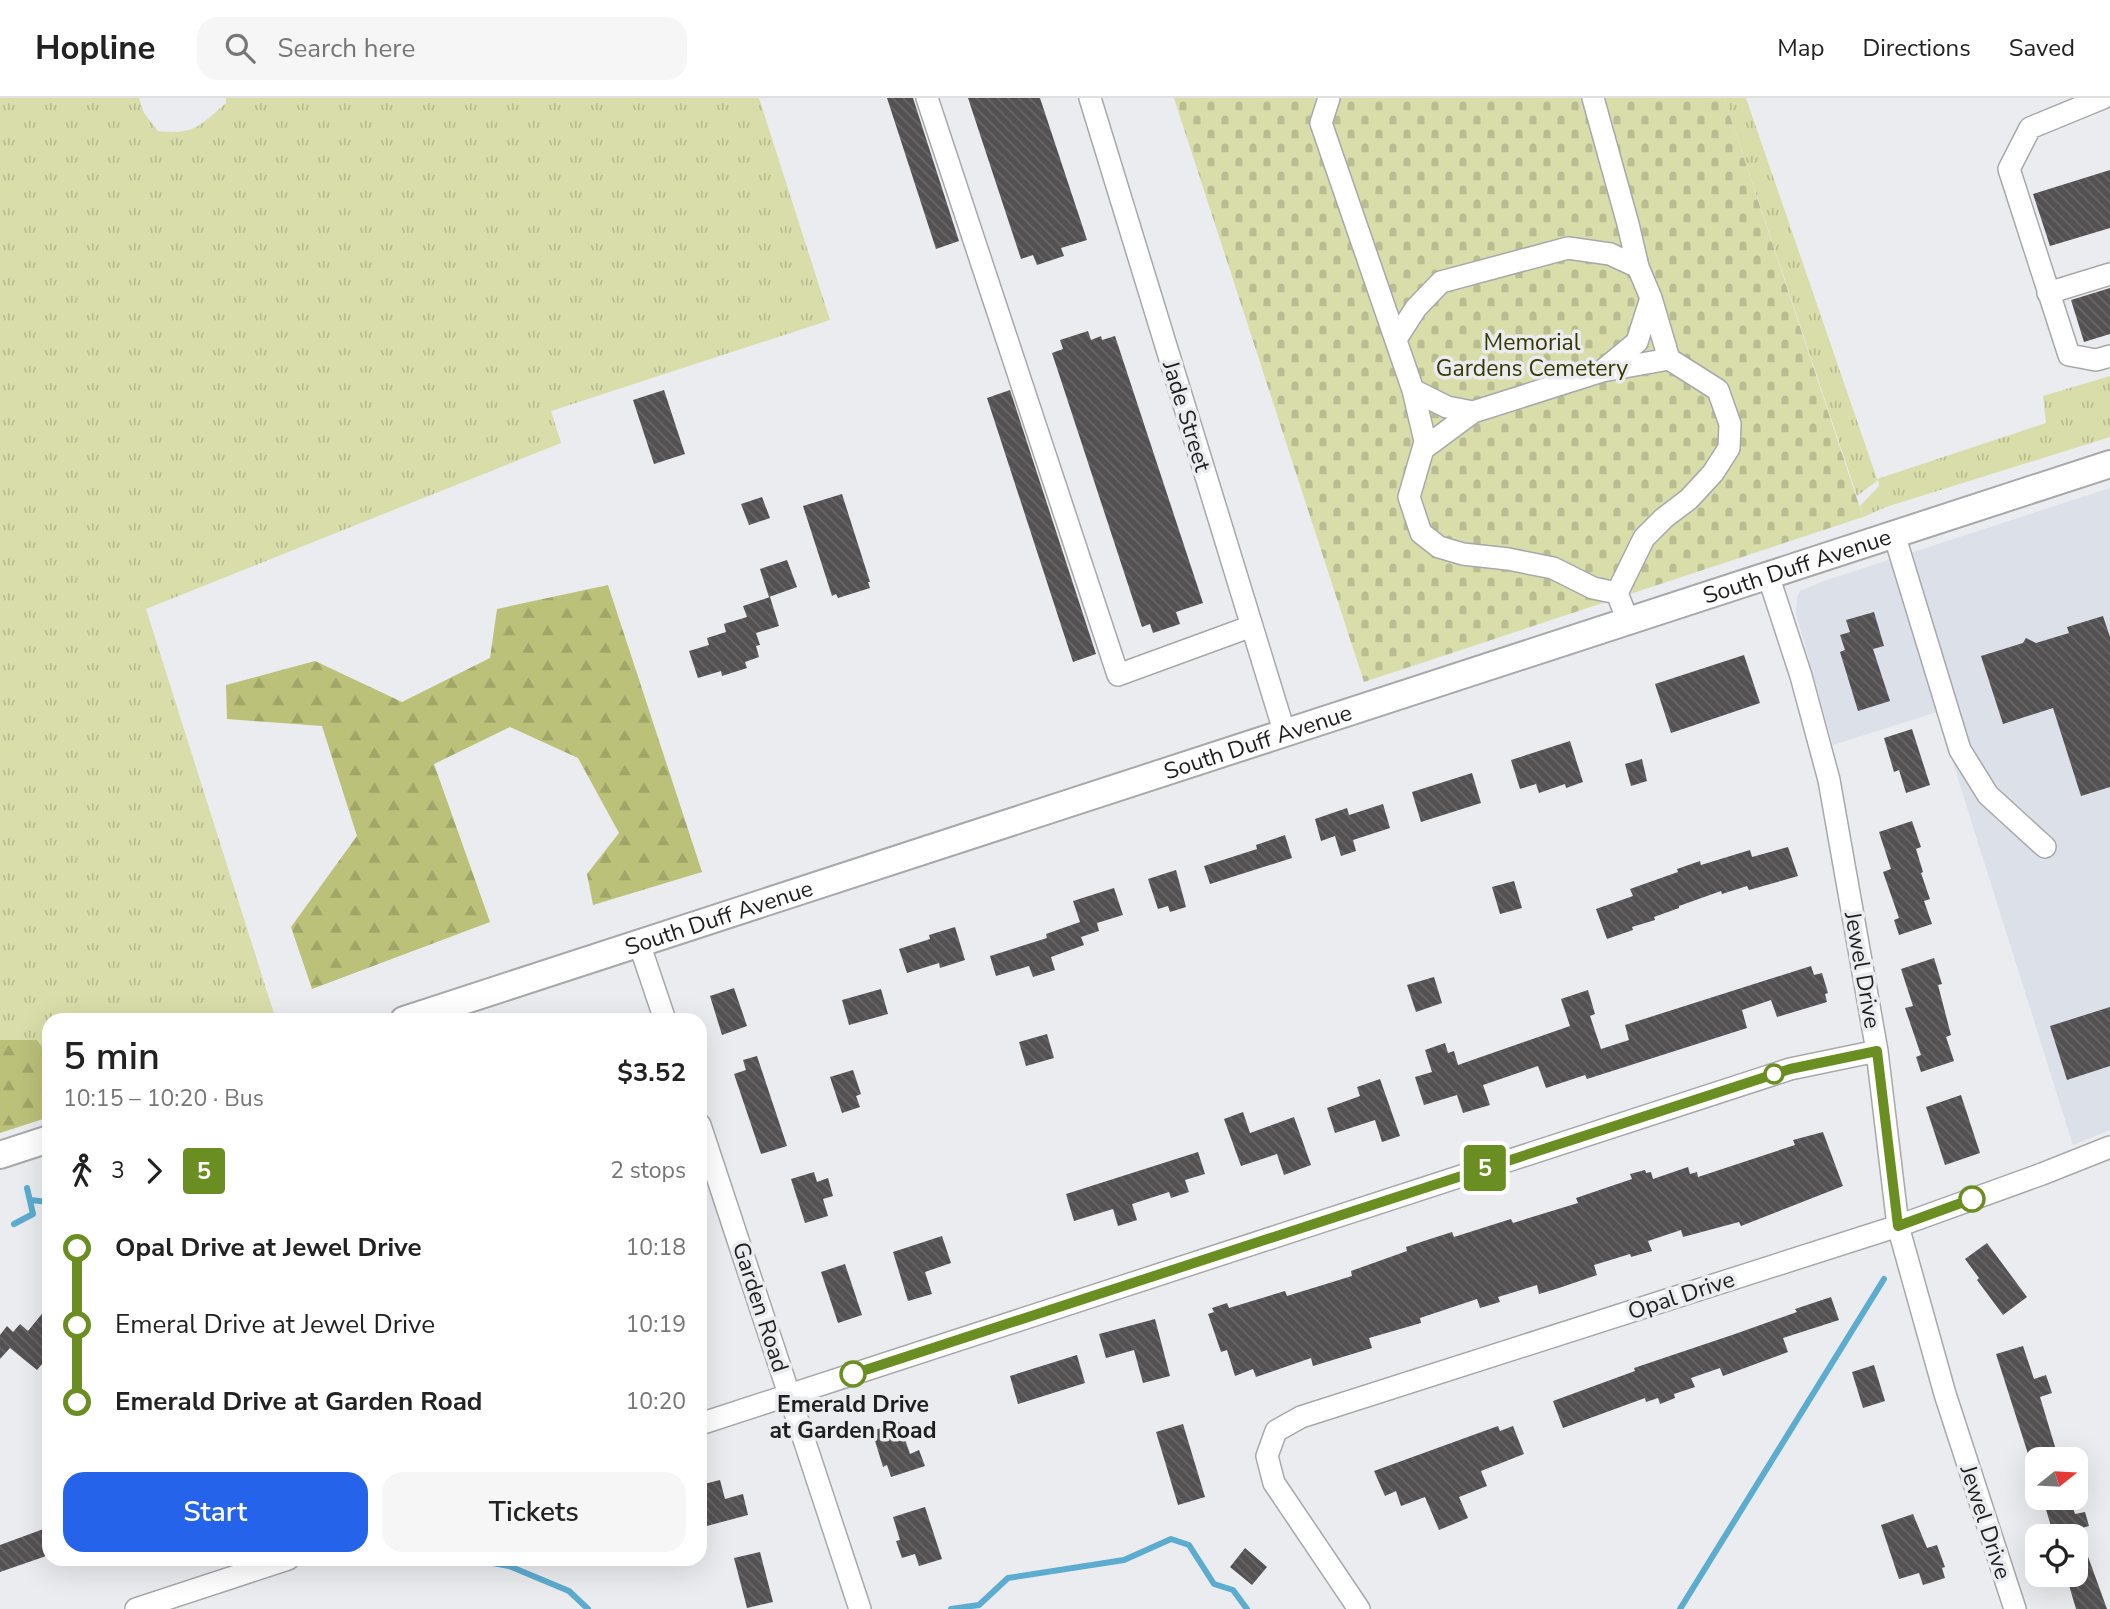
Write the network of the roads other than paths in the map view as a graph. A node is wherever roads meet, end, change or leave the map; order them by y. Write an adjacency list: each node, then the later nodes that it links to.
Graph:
1 (927, 98): 22 (street)
2 (1090, 98): 22 (street, Jade Street)
3 (1329, 98): 10 (street)
4 (1592, 98): 6 (street)
5 (2103, 98): 8 (street)
6 (1638, 267): 9 (street); 10 (street)
7 (2110, 274): 8 (street)
8 (2048, 293): 11 (street)
9 (1651, 298): 12 (street); 13 (street)
10 (1396, 339): 14 (street)
11 (2110, 356)
12 (1669, 359): 13 (street); 20 (street)
13 (1602, 371): 15 (street)
14 (1413, 390): 15 (street); 16 (street)
15 (1473, 412): 16 (street)
16 (1423, 449): 20 (street)
17 (2110, 464): 18 (main road, South Duff Avenue)
18 (1894, 534): 19 (main road, South Duff Avenue); 24 (street)
19 (1768, 575): 21 (main road, South Duff Avenue); 28 (street, Jewel Drive)
20 (1617, 593): 21 (street)
21 (1628, 621): 23 (main road, South Duff Avenue)
22 (1252, 626): 23 (street, Jade Street)
23 (1285, 734): 25 (main road, South Duff Avenue)
24 (2045, 847)
25 (639, 943): 26 (main road, South Duff Avenue); 27 (street)
26 (425, 1013)
27 (663, 1013)
28 (1877, 1051): 33 (street, Jewel Drive); 34 (street)
29 (42, 1141): 32 (main road)
30 (707, 1146): 34 (street, Garden Road)
31 (2110, 1147): 33 (street, Opal Drive)
32 (0, 1155)
33 (1898, 1226): 39 (street, Opal Drive); 40 (street, Jewel Drive)
34 (790, 1395): 35 (street); 38 (street, Garden Road)
35 (707, 1422)
36 (267, 1566): 37 (street)
37 (136, 1609)
38 (860, 1609)
39 (1359, 1609)
40 (2015, 1609)

